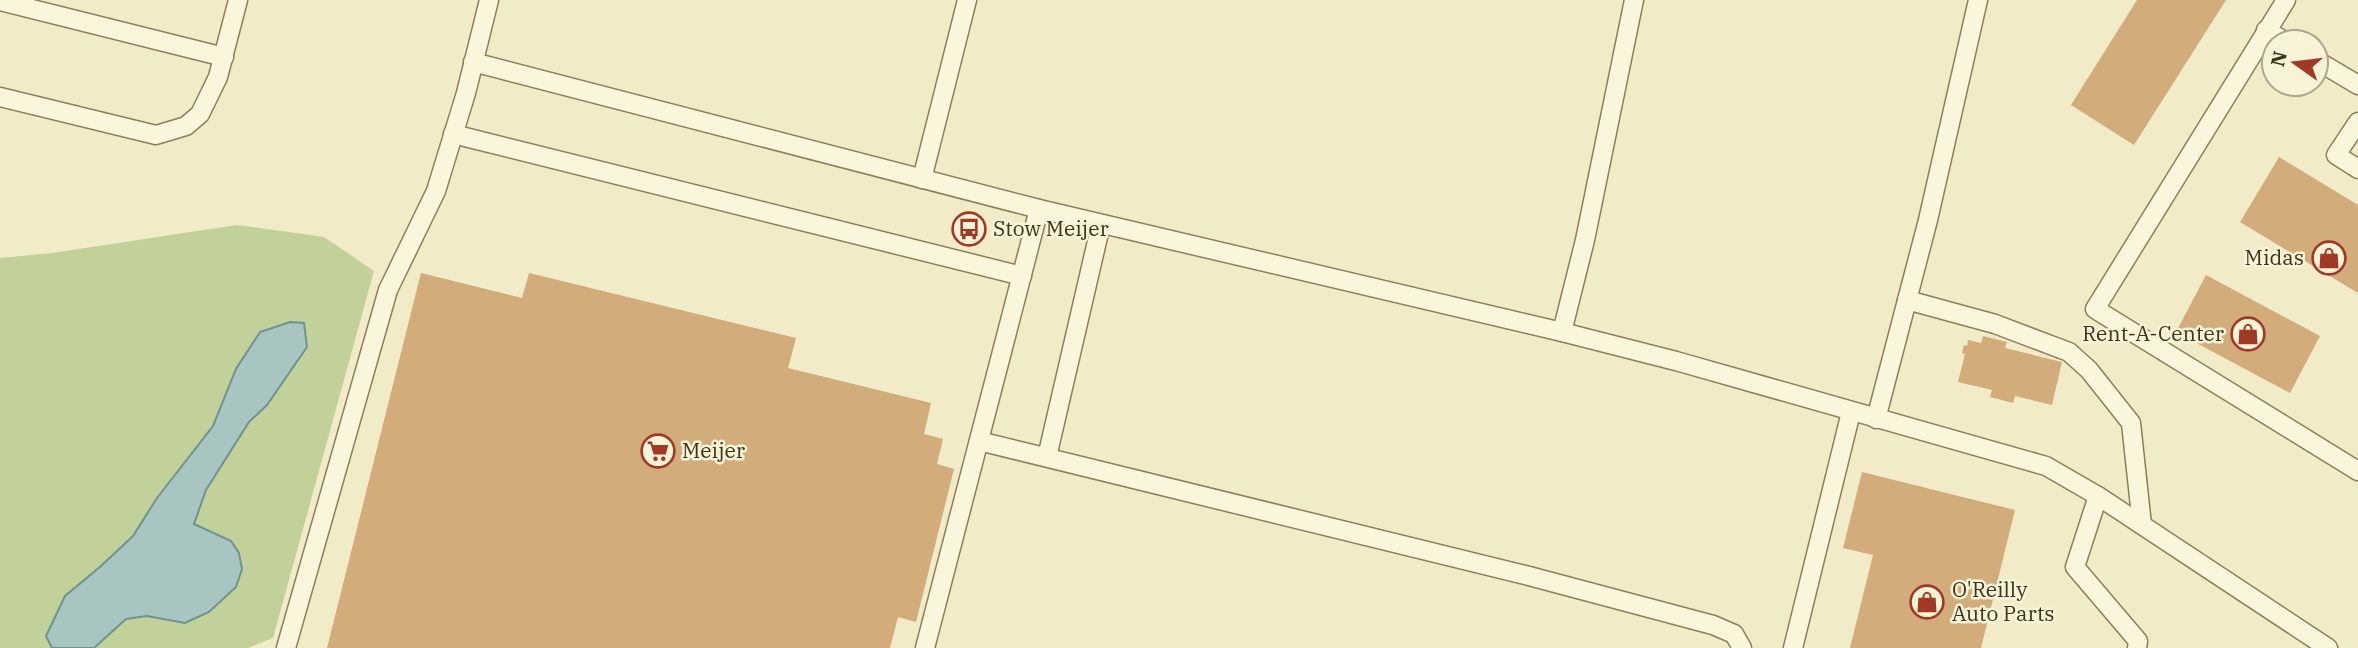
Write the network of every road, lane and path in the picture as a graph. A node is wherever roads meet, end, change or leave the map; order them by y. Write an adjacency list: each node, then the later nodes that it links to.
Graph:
1 (238, 0): 10 (lane)
2 (489, 0): 11 (lane)
3 (967, 0): 18 (lane)
4 (1634, 0): 23 (lane)
5 (1978, 0): 22 (lane)
6 (2286, 0): 8 (lane)
7 (0, 1): 10 (lane)
8 (2267, 28)
9 (2260, 40): 28 (lane)
10 (224, 57): 14 (lane)
11 (473, 62): 16 (lane); 18 (lane)
12 (2330, 68): 13 (lane)
13 (2358, 85)
14 (0, 97)
15 (2358, 122): 17 (lane)
16 (453, 134): 21 (lane); 31 (lane)
17 (2358, 169)
18 (922, 179): 19 (lane)
19 (1039, 209): 20 (lane); 21 (lane)
20 (1101, 224): 23 (lane); 27 (lane)
21 (1022, 276): 26 (lane)
22 (1907, 300): 25 (lane); 30 (lane)
23 (1562, 332): 24 (lane)
24 (1851, 412): 25 (lane); 34 (lane)
25 (1876, 419): 29 (lane)
26 (979, 441): 27 (lane); 32 (lane)
27 (1046, 457): 33 (lane)
28 (2358, 471)
29 (2098, 496): 30 (lane); 35 (lane)
30 (2142, 525): 36 (lane)
31 (286, 648)
32 (925, 648)
33 (1742, 648)
34 (1793, 648)
35 (2137, 648)
36 (2328, 648)

